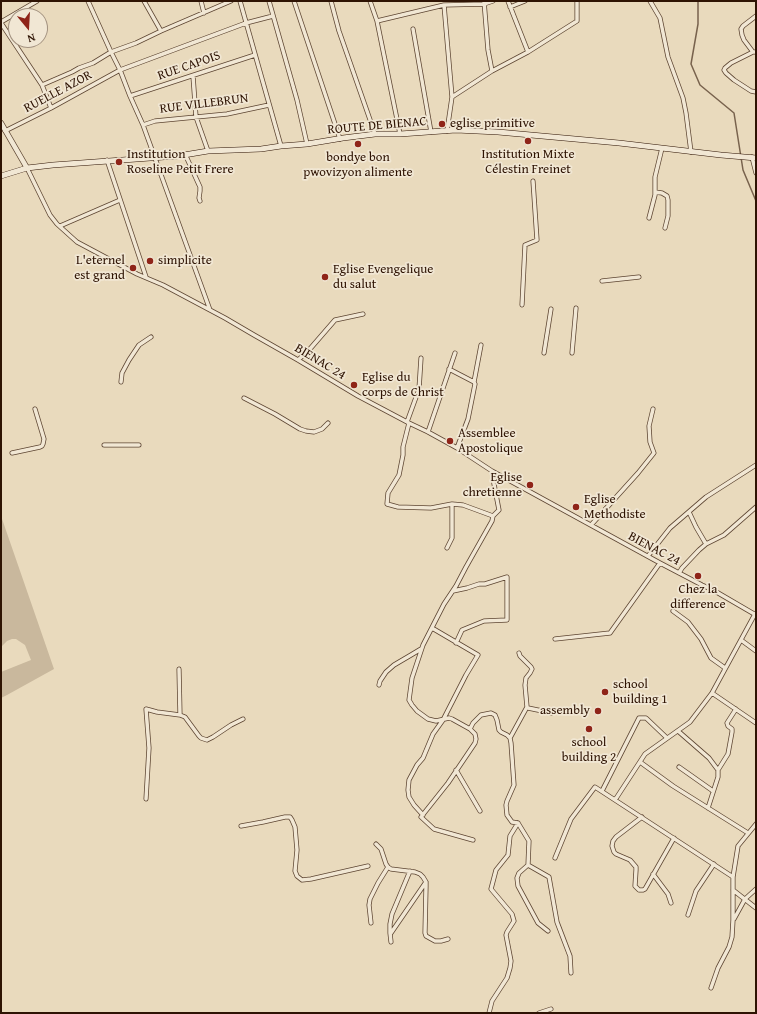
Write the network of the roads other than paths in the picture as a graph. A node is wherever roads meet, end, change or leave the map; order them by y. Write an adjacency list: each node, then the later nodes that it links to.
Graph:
1 (37, 1): 23 (street)
2 (88, 1): 27 (street)
3 (144, 1): 26 (street)
4 (201, 1): 19 (street)
5 (231, 1): 19 (street)
6 (240, 1): 24 (street)
7 (269, 1): 20 (street)
8 (294, 1): 48 (street)
9 (331, 1): 46 (street)
10 (370, 1): 22 (street)
11 (493, 1): 16 (street)
12 (508, 1): 18 (street)
13 (525, 1): 18 (street)
14 (576, 1): 28 (street)
15 (650, 1): 53 (street)
16 (484, 3): 17 (street); 32 (street)
17 (444, 5): 22 (street); 37 (street)
18 (510, 7): 28 (street)
19 (204, 13): 26 (street)
20 (273, 16): 24 (street, RUELLE AZOR); 49 (street)
21 (756, 16): 29 (street)
22 (377, 21): 47 (street)
23 (1, 23): 34 (street)
24 (246, 23): 30 (street); 31 (street, RUELLE AZOR)
25 (413, 29): 45 (street)
26 (161, 31): 27 (street)
27 (111, 52): 31 (street); 34 (street)
28 (528, 52): 32 (street)
29 (754, 52): 35 (street)
30 (255, 55): 33 (street, RUE CAPOIS); 38 (street)
31 (120, 70): 36 (street); 39 (street, RUELLE AZOR)
32 (492, 71): 37 (street)
33 (193, 76): 36 (street, RUE CAPOIS); 40 (street)
34 (42, 85): 39 (street)
35 (756, 92)
36 (130, 96): 42 (street)
37 (452, 97): 44 (street)
38 (269, 105): 40 (street, RUE VILLEBRUN); 50 (street)
39 (51, 108): 43 (street, RUELLE AZOR)
40 (196, 117): 42 (street, RUE VILLEBRUN); 52 (street)
41 (1, 123): 43 (street)
42 (143, 125): 55 (street)
43 (6, 131): 58 (street)
44 (447, 131): 45 (main road, ROUTE DE BIENAC); 51 (main road, ROUTE DE BIENAC)
45 (431, 132): 47 (main road, ROUTE DE BIENAC)
46 (375, 134): 47 (main road, ROUTE DE BIENAC); 48 (main road, ROUTE DE BIENAC)
47 (400, 134)
48 (340, 139): 49 (main road, ROUTE DE BIENAC)
49 (307, 144): 50 (main road, ROUTE DE BIENAC)
50 (281, 146): 52 (main road, ROUTE DE BIENAC)
51 (662, 148): 53 (main road, ROUTE DE BIENAC); 62 (street)
52 (208, 151): 54 (main road, ROUTE DE BIENAC)
53 (691, 152): 56 (main road, ROUTE DE BIENAC)
54 (185, 154): 55 (main road, ROUTE DE BIENAC); 64 (street)
55 (154, 157): 57 (main road, ROUTE DE BIENAC); 74 (street)
56 (752, 157): 59 (street)
57 (107, 160): 58 (main road, ROUTE DE BIENAC); 63 (street)
58 (28, 168): 60 (main road, ROUTE DE BIENAC); 66 (street, BIENAC 24)
59 (756, 173)
60 (1, 176)
61 (533, 181): 71 (street)
62 (655, 192): 65 (street); 67 (street)
63 (120, 200): 66 (street); 68 (street)
64 (200, 201)
65 (650, 218)
66 (60, 226): 68 (street, BIENAC 24)
67 (665, 228)
68 (146, 277): 74 (street, BIENAC 24)
69 (639, 277): 70 (street)
70 (602, 281)
71 (522, 305)
72 (576, 308): 79 (street)
73 (551, 309): 78 (street)
74 (210, 310): 82 (street, BIENAC 24)
75 (363, 314): 82 (street)
76 (151, 337): 84 (street)
77 (481, 345): 85 (street)
78 (544, 353)
79 (572, 353)
80 (454, 354): 83 (street)
81 (421, 358): 89 (street)
82 (298, 360): 89 (street, BIENAC 24)
83 (449, 369): 85 (street); 91 (street)
84 (121, 382)
85 (474, 382): 94 (street)
86 (244, 398): 90 (street)
87 (35, 409): 95 (street)
88 (653, 409): 102 (street)
89 (408, 422): 91 (street, BIENAC 24); 98 (street)
90 (328, 423)
91 (428, 432): 94 (street, BIENAC 24)
92 (104, 445): 93 (street)
93 (139, 445)
94 (457, 448): 97 (street, BIENAC 24)
95 (12, 453)
96 (756, 465): 100 (street)
97 (492, 471): 101 (street); 102 (street, BIENAC 24)
98 (452, 504): 101 (street); 104 (street)
99 (756, 509): 103 (street)
100 (689, 512): 103 (street); 105 (street)
101 (493, 516): 108 (street)
102 (591, 525): 105 (street, BIENAC 24)
103 (706, 544): 107 (street)
104 (447, 548)
105 (648, 556): 106 (street, BIENAC 24)
106 (660, 563): 107 (street, BIENAC 24); 112 (street)
107 (679, 573): 110 (street, BIENAC 24)
108 (453, 591): 111 (street); 114 (street)
109 (673, 611): 118 (street)
110 (756, 614): 113 (street)
111 (432, 628): 114 (street); 115 (street)
112 (555, 639)
113 (741, 640): 116 (street); 118 (street)
114 (456, 643): 127 (street)
115 (421, 649): 120 (street); 127 (street)
116 (756, 651)
117 (519, 653): 122 (street)
118 (726, 668): 121 (street)
119 (179, 670): 125 (street)
120 (379, 685)
121 (712, 693): 123 (street); 130 (street)
122 (527, 707): 124 (street); 131 (street)
123 (736, 709): 128 (street); 136 (street)
124 (552, 713)
125 (180, 715): 126 (street); 139 (street)
126 (243, 719)
127 (443, 720): 129 (street); 143 (street)
128 (756, 723)
129 (470, 728): 131 (street); 135 (street)
130 (678, 731): 132 (street); 136 (street)
131 (510, 738): 145 (street)
132 (667, 738): 133 (street); 137 (street)
133 (640, 762): 140 (street); 141 (street)
134 (679, 767): 138 (street)
135 (456, 770): 142 (street); 143 (street)
136 (718, 770): 138 (street)
137 (602, 791): 140 (street); 152 (street)
138 (713, 791): 141 (street)
139 (146, 799)
140 (615, 800): 144 (street)
141 (708, 808): 148 (street)
142 (480, 811)
143 (423, 815): 150 (street)
144 (642, 817): 149 (street); 158 (street)
145 (518, 823): 154 (street); 176 (street)
146 (756, 824): 148 (street)
147 (240, 826): 155 (street)
148 (748, 833): 159 (street)
149 (674, 838): 153 (street); 158 (street)
150 (473, 840)
151 (376, 844): 156 (street)
152 (555, 858)
153 (714, 864): 159 (street); 166 (street)
154 (528, 865): 169 (street); 173 (street)
155 (368, 866)
156 (388, 867): 157 (street); 168 (street)
157 (410, 871): 160 (street); 170 (street)
158 (653, 874): 164 (street)
159 (733, 877): 162 (street)
160 (426, 882): 170 (street); 171 (street)
161 (756, 889): 163 (street)
162 (733, 890): 163 (street); 167 (street)
163 (745, 899): 165 (street); 167 (street)
164 (672, 903)
165 (756, 908)
166 (688, 915)
167 (733, 920): 174 (street)
168 (371, 923)
169 (548, 931)
170 (390, 934): 172 (street)
171 (448, 939)
172 (391, 942)
173 (571, 973)
174 (711, 988)
175 (551, 1010): 177 (street)
176 (489, 1013)
177 (538, 1013)

